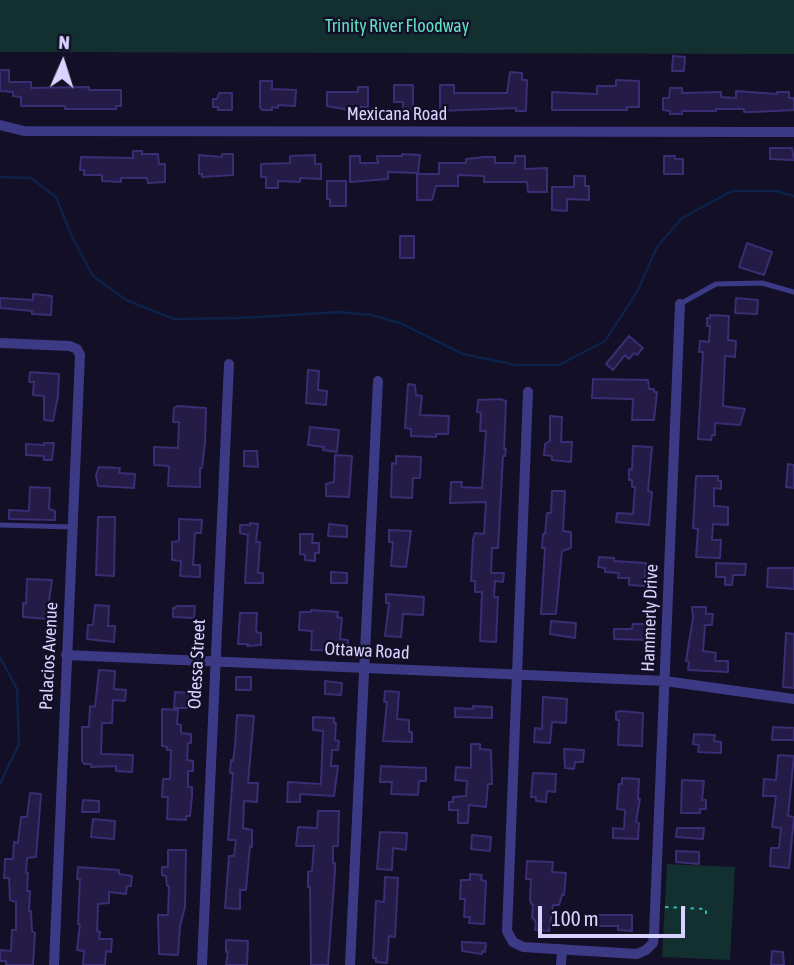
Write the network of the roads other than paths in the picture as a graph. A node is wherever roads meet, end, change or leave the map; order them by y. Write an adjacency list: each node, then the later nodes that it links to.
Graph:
1 (0, 125): 2 (street, Mexicana Road)
2 (794, 132)
3 (794, 292): 4 (lane)
4 (680, 304): 15 (street, Hammerly Drive)
5 (0, 343): 10 (street, Palacios Avenue)
6 (229, 364): 12 (street, Odessa Street)
7 (378, 381): 13 (street)
8 (528, 392): 14 (street)
9 (0, 525): 10 (lane)
10 (73, 527): 11 (street, Palacios Avenue)
11 (66, 655): 12 (street, Ottawa Road); 18 (street, Palacios Avenue)
12 (215, 662): 13 (street, Ottawa Road); 19 (street, Odessa Street)
13 (363, 669): 14 (street, Ottawa Road); 20 (street)
14 (517, 675): 15 (street, Ottawa Road); 17 (street)
15 (665, 681): 16 (street, Ottawa Road); 17 (street, Hammerly Drive)
16 (794, 699)
17 (562, 950): 21 (street)
18 (54, 965)
19 (202, 965)
20 (350, 965)
21 (561, 965)

